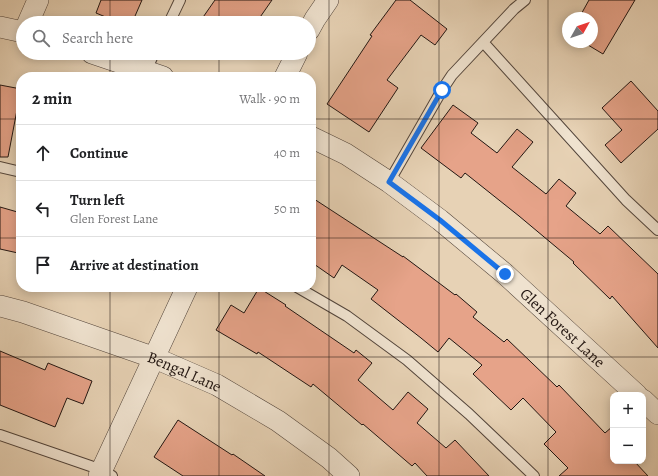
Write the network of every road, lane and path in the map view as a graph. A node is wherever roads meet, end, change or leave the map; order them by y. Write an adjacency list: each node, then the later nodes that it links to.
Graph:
1 (38, 0): 5 (street)
2 (180, 0): 6 (lane)
3 (328, 0): 7 (street)
4 (525, 0): 10 (lane)
5 (31, 16)
6 (172, 16)
7 (316, 18)
8 (0, 27): 9 (street)
9 (16, 30)
10 (483, 42): 18 (lane); 19 (lane)
11 (123, 60): 13 (street)
12 (294, 60): 14 (street)
13 (154, 67)
14 (288, 72)
15 (316, 139): 18 (street, Glen Forest Lane)
16 (0, 167): 17 (lane)
17 (16, 171)
18 (389, 182): 24 (street, Glen Forest Lane)
19 (658, 230)
20 (185, 292): 23 (street)
21 (306, 292): 30 (lane)
22 (0, 306): 23 (street, Bengal Lane)
23 (155, 358): 28 (street); 29 (street, Bengal Lane)
24 (634, 392)
25 (646, 403): 26 (street)
26 (658, 414)
27 (0, 435): 28 (lane)
28 (104, 474)
29 (349, 476)
30 (534, 476)

